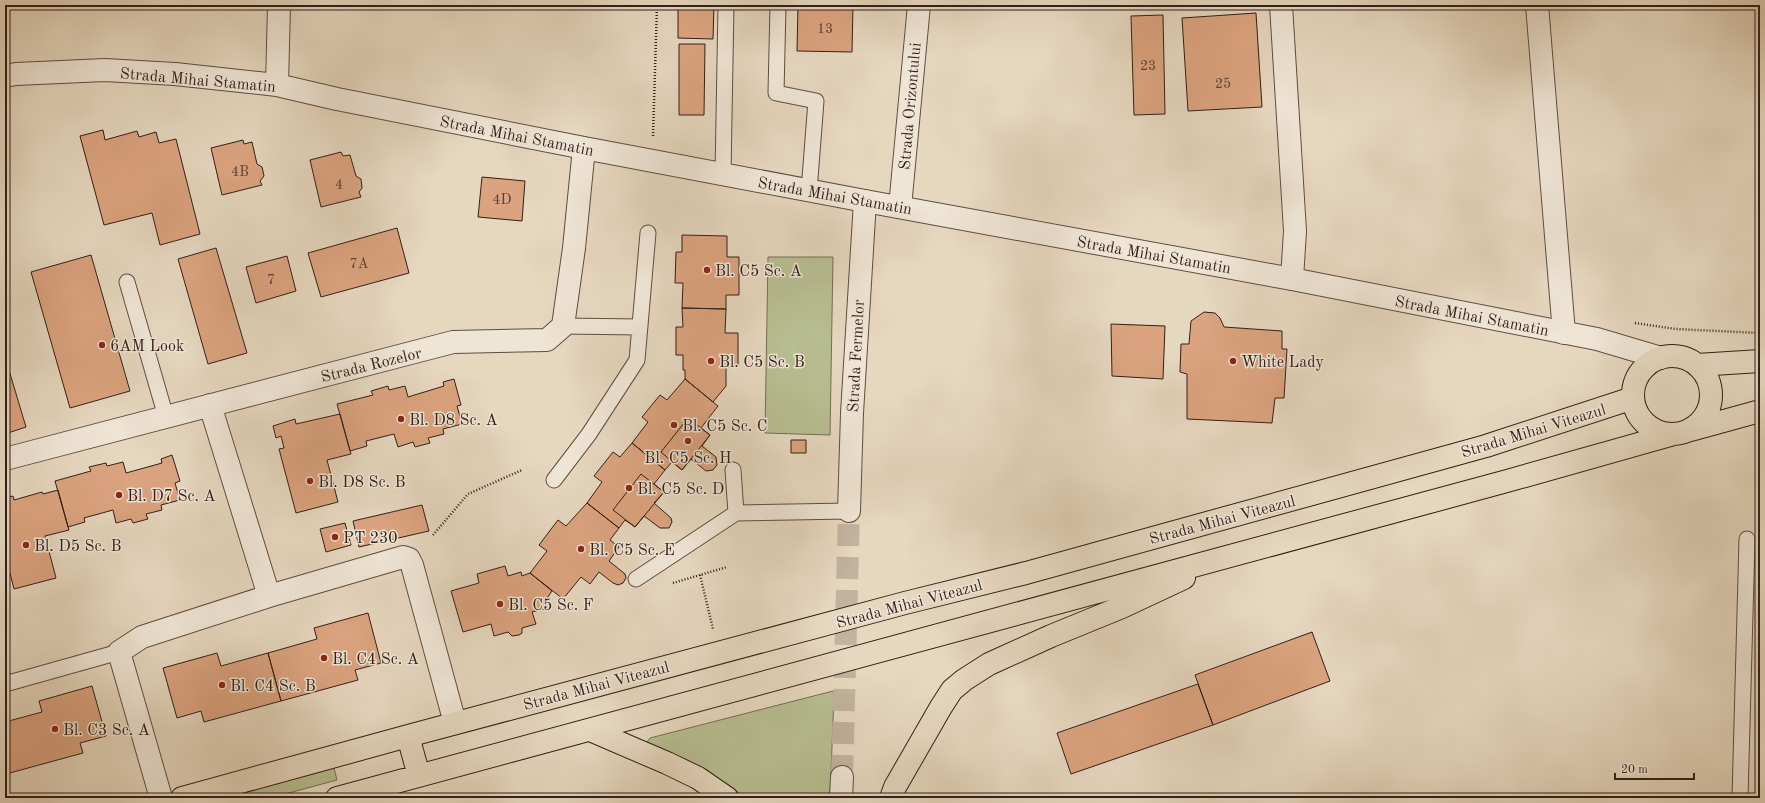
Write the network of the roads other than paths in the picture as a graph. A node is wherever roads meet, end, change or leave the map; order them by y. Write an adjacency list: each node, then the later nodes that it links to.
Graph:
1 (279, 5): 8 (street)
2 (726, 5): 10 (lane)
3 (778, 5): 11 (lane)
4 (919, 5): 13 (street, Strada Orizontului)
5 (1281, 5): 15 (street)
6 (1537, 5): 19 (street)
7 (5, 76): 8 (street, Strada Mihai Stamatin)
8 (278, 85): 9 (street, Strada Mihai Stamatin)
9 (584, 148): 10 (street, Strada Mihai Stamatin); 17 (street)
10 (723, 174): 11 (street, Strada Mihai Stamatin)
11 (809, 191): 12 (street, Strada Mihai Stamatin)
12 (865, 201): 13 (street, Strada Mihai Stamatin); 31 (street, Strada Fermelor)
13 (900, 207): 15 (street, Strada Mihai Stamatin)
14 (648, 233): 18 (lane)
15 (1292, 279): 19 (street, Strada Mihai Stamatin)
16 (127, 282): 26 (lane)
17 (563, 326): 18 (lane); 24 (street, Strada Rozelor)
18 (640, 327): 30 (lane)
19 (1564, 333): 20 (street, Strada Mihai Stamatin)
20 (1661, 358): 22 (main road); 23 (main road)
21 (1760, 361): 22 (main road)
22 (1697, 365): 27 (main road)
23 (1633, 398): 27 (main road); 39 (main road, Strada Mihai Viteazul)
24 (210, 405): 26 (street, Strada Rozelor); 36 (street)
25 (1760, 411): 27 (main road)
26 (166, 417): 28 (street, Strada Rozelor)
27 (1681, 432): 34 (main road)
28 (5, 459)
29 (733, 470): 32 (lane)
30 (554, 480)
31 (849, 511): 32 (lane)
32 (736, 513): 35 (lane)
33 (1747, 540): 50 (lane)
34 (1235, 554): 40 (main road); 49 (main road)
35 (636, 579)
36 (269, 596): 37 (street); 39 (street)
37 (119, 652): 38 (lane); 44 (street)
38 (5, 683)
39 (455, 723): 41 (main road, Strada Mihai Viteazul)
40 (590, 730): 42 (main road); 47 (main road)
41 (408, 736): 42 (main road); 45 (main road, Strada Mihai Viteazul)
42 (419, 776): 46 (main road)
43 (842, 777): 48 (street)
44 (161, 798)
45 (182, 798)
46 (337, 798)
47 (727, 798)
48 (841, 798)
49 (891, 798)
50 (1740, 798)

